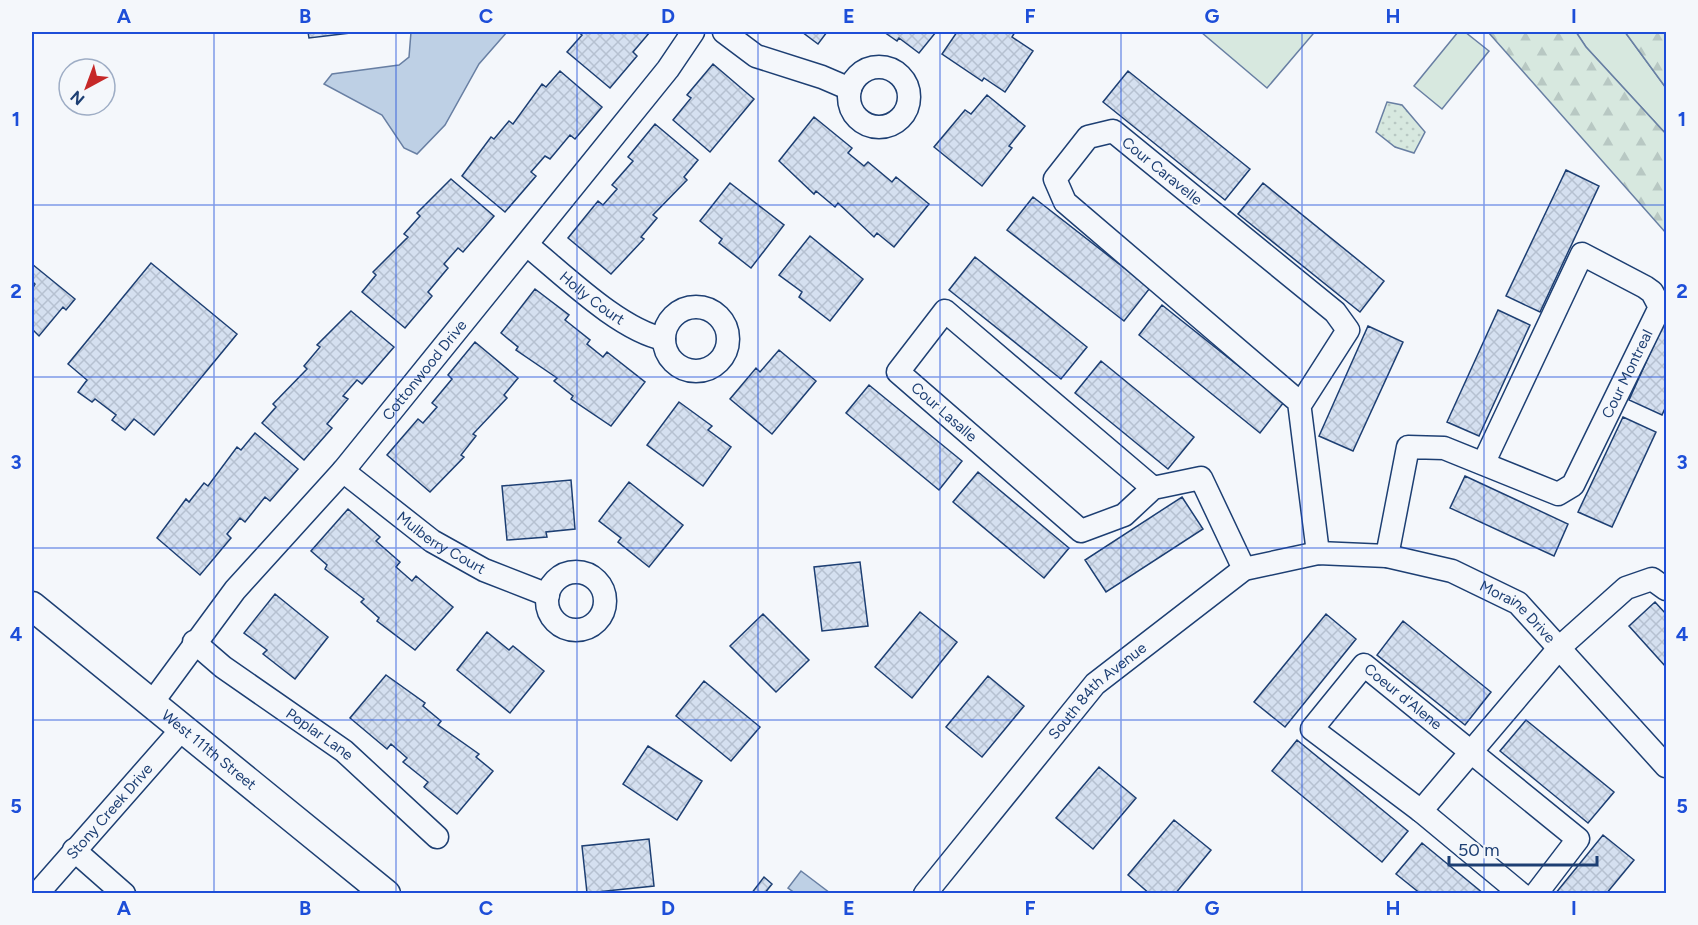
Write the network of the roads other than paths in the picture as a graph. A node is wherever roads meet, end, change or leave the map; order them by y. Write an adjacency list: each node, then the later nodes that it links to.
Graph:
1 (693, 32): 4 (street, Cottonwood Drive)
2 (724, 32): 3 (street)
3 (850, 89)
4 (527, 245): 5 (street, Holly Court); 8 (street, Cottonwood Drive)
5 (663, 339)
6 (1300, 405): 6 (street, Cour Caravelle); 10 (street)
7 (1484, 462): 7 (street, Cour Montreal); 11 (street, Cour Montreal)
8 (343, 471): 14 (street, Mulberry Court); 16 (street, Cottonwood Drive)
9 (1152, 488): 9 (street, Cour Lasalle); 12 (street)
10 (1318, 552): 11 (street, Moraine Drive); 12 (street, South 84th Avenue)
11 (1387, 556): 17 (street, Moraine Drive)
12 (1244, 569): 28 (street, South 84th Avenue)
13 (1666, 589): 17 (street)
14 (548, 595)
15 (36, 616): 18 (main road, West 111th Street)
16 (194, 642): 18 (street, Cottonwood Drive); 23 (street, Poplar Lane)
17 (1560, 647): 20 (street); 21 (street, Moraine Drive)
18 (151, 704): 19 (main road, West 111th Street)
19 (182, 729): 24 (street, Stony Creek Drive); 27 (main road, West 111th Street)
20 (1472, 751): 22 (street); 22 (street, Coeur d'Alene); 30 (street, Coeur d'Alene)
21 (1666, 766)
22 (1421, 811): 29 (street, Coeur d'Alene)
23 (437, 837)
24 (74, 850): 25 (street, Stony Creek Drive); 26 (street)
25 (37, 894)
26 (124, 894)
27 (386, 894)
28 (925, 894)
29 (1521, 894)
30 (1536, 894)

